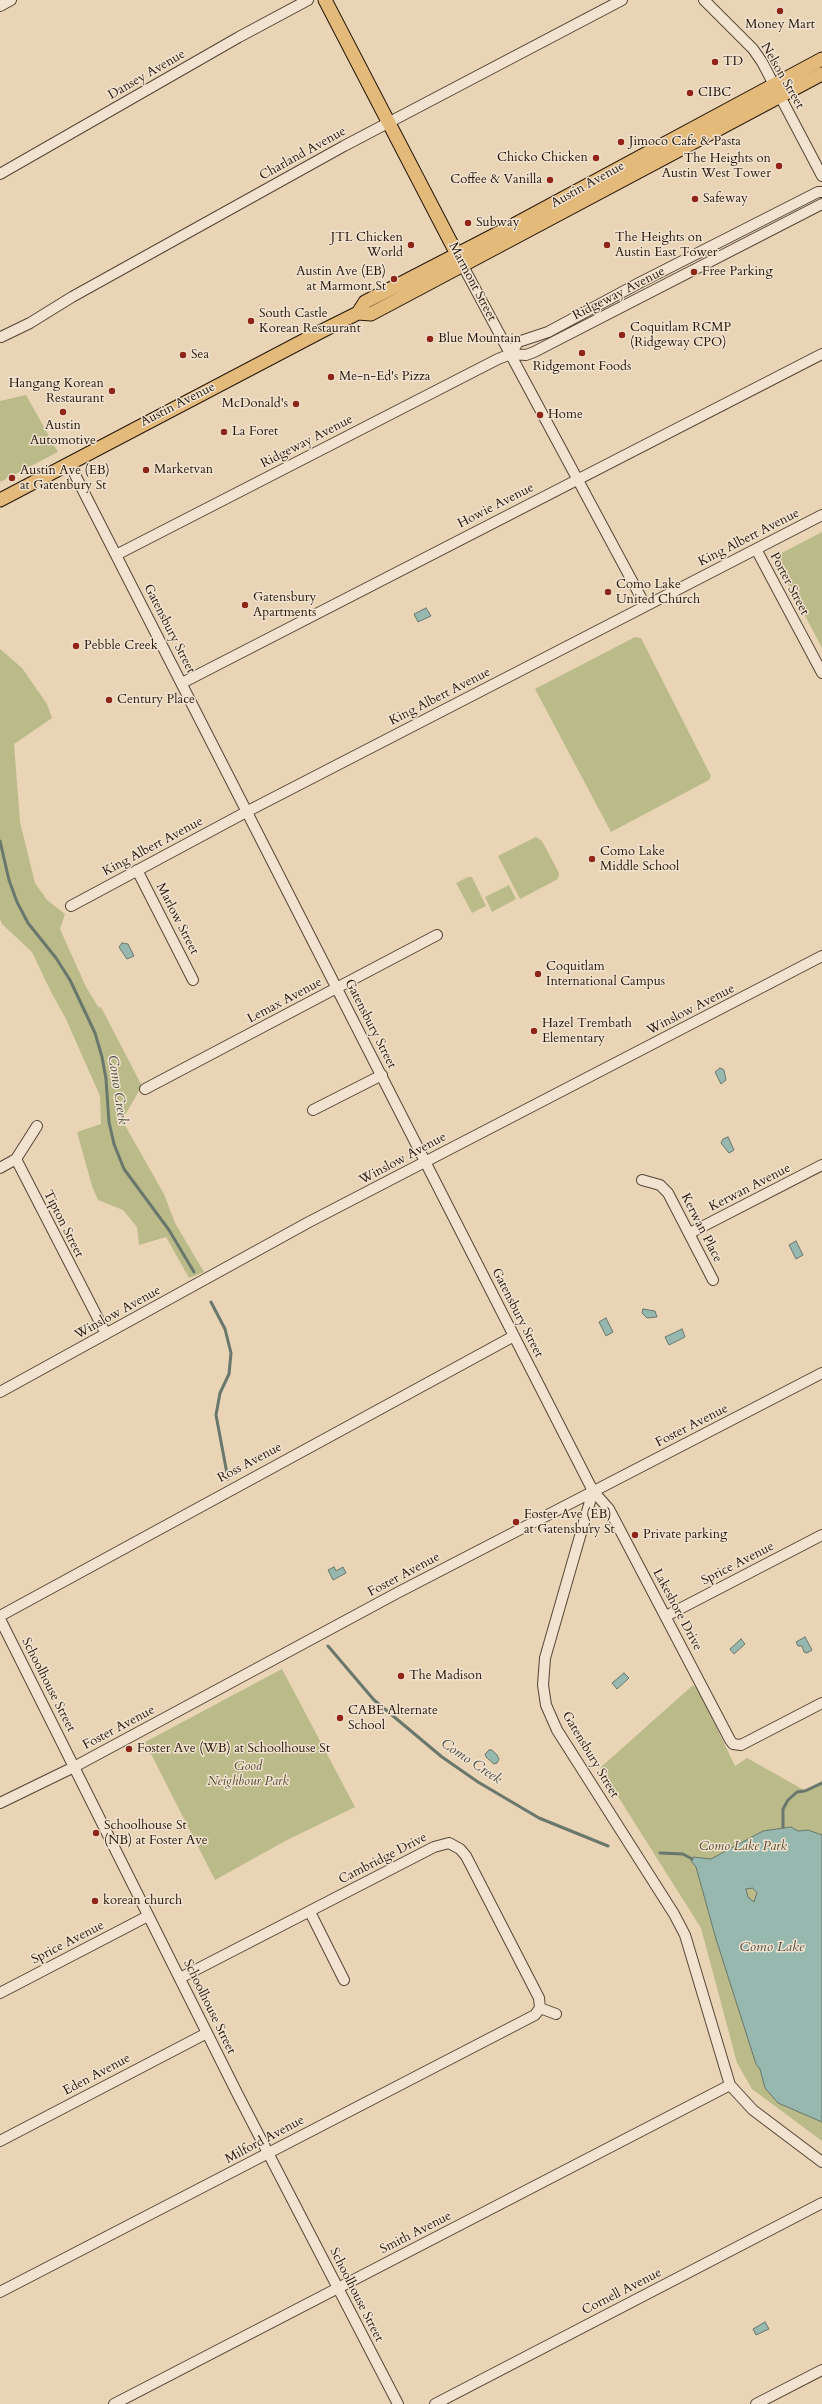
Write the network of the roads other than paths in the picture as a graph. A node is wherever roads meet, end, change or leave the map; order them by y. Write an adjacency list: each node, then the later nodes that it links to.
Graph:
1 (11, 0): 6 (street)
2 (308, 0): 11 (street, Dansey Avenue)
3 (325, 0): 10 (main road, Marmont Street)
4 (622, 0): 10 (street, Charland Avenue)
5 (704, 0): 9 (street, Nelson Street)
6 (0, 6)
7 (822, 59): 9 (main road, Austin Avenue)
8 (822, 74): 9 (main road, Austin Avenue)
9 (777, 90): 12 (street, Nelson Street); 15 (main road, Austin Avenue)
10 (388, 122): 15 (main road, Marmont Street); 16 (street, Charland Avenue)
11 (0, 174)
12 (822, 176)
13 (822, 192): 17 (street, Ridgeway Avenue)
14 (822, 204): 17 (street, Ridgeway Avenue)
15 (460, 260): 17 (street, Marmont Street); 19 (main road, Austin Avenue)
16 (0, 337)
17 (511, 354): 20 (street, Marmont Street); 24 (street, Ridgeway Avenue)
18 (822, 354): 20 (street, Howie Avenue)
19 (69, 463): 21 (main road, Austin Avenue); 24 (street, Gatensbury Street)
20 (578, 478): 25 (street, Marmont Street); 27 (street, Howie Avenue)
21 (0, 500)
22 (822, 515): 23 (street, King Albert Avenue)
23 (756, 549): 25 (street, King Albert Avenue); 26 (street, Porter Street)
24 (116, 555): 27 (street, Gatensbury Street)
25 (645, 606): 28 (street, King Albert Avenue)
26 (822, 674)
27 (182, 683): 28 (street, Gatensbury Street)
28 (248, 811): 29 (street, King Albert Avenue); 34 (street, Gatensbury Street)
29 (137, 870): 30 (street, King Albert Avenue); 33 (street, Marlow Street)
30 (71, 906)
31 (438, 935): 34 (street, Lemax Avenue)
32 (822, 956): 40 (street, Winslow Avenue)
33 (193, 980)
34 (337, 988): 35 (street, Gatensbury Street); 36 (street, Lemax Avenue)
35 (382, 1075): 37 (street); 40 (street, Gatensbury Street)
36 (144, 1089)
37 (313, 1110)
38 (36, 1126): 39 (street)
39 (16, 1160): 42 (street); 46 (street, Tipton Street)
40 (426, 1162): 46 (street, Winslow Avenue); 47 (street, Gatensbury Street)
41 (822, 1165): 44 (street, Kerwan Avenue)
42 (0, 1168)
43 (642, 1180): 44 (street, Kerwan Place)
44 (690, 1233): 45 (street, Kerwan Place)
45 (713, 1280)
46 (106, 1334): 49 (street, Winslow Avenue)
47 (514, 1336): 50 (street, Gatensbury Street); 52 (street, Ross Avenue)
48 (822, 1374): 50 (street, Foster Avenue)
49 (0, 1392)
50 (594, 1491): 53 (street, Lakeshore Drive); 56 (street, Foster Avenue); 66 (street, Gatensbury Street)
51 (822, 1535): 53 (street, Sprice Avenue)
52 (0, 1616)
53 (666, 1616): 55 (street, Lakeshore Drive)
54 (0, 1619): 56 (street, Schoolhouse Street)
55 (822, 1703)
56 (74, 1767): 57 (street, Foster Avenue); 59 (street, Schoolhouse Street)
57 (0, 1803)
58 (310, 1912): 60 (street, Cambridge Drive); 61 (street); 63 (street, Cambridge Drive)
59 (148, 1916): 60 (street, Schoolhouse Street); 62 (street, Sprice Avenue)
60 (180, 1978): 65 (street, Schoolhouse Street)
61 (344, 1980)
62 (0, 1993)
63 (540, 2008): 64 (street); 68 (street, Milford Avenue)
64 (556, 2014)
65 (207, 2033): 67 (street, Eden Avenue); 68 (street, Schoolhouse Street)
66 (730, 2085): 69 (street, Gatensbury Street); 71 (street, Smith Avenue)
67 (0, 2140)
68 (268, 2153): 71 (street, Schoolhouse Street); 72 (street, Milford Avenue)
69 (822, 2162)
70 (822, 2203): 76 (street, Cornell Avenue)
71 (338, 2288): 74 (street, Smith Avenue); 75 (street, Schoolhouse Street)
72 (0, 2292)
73 (822, 2370): 77 (street)
74 (114, 2404)
75 (398, 2404)
76 (435, 2404)
77 (756, 2404)

